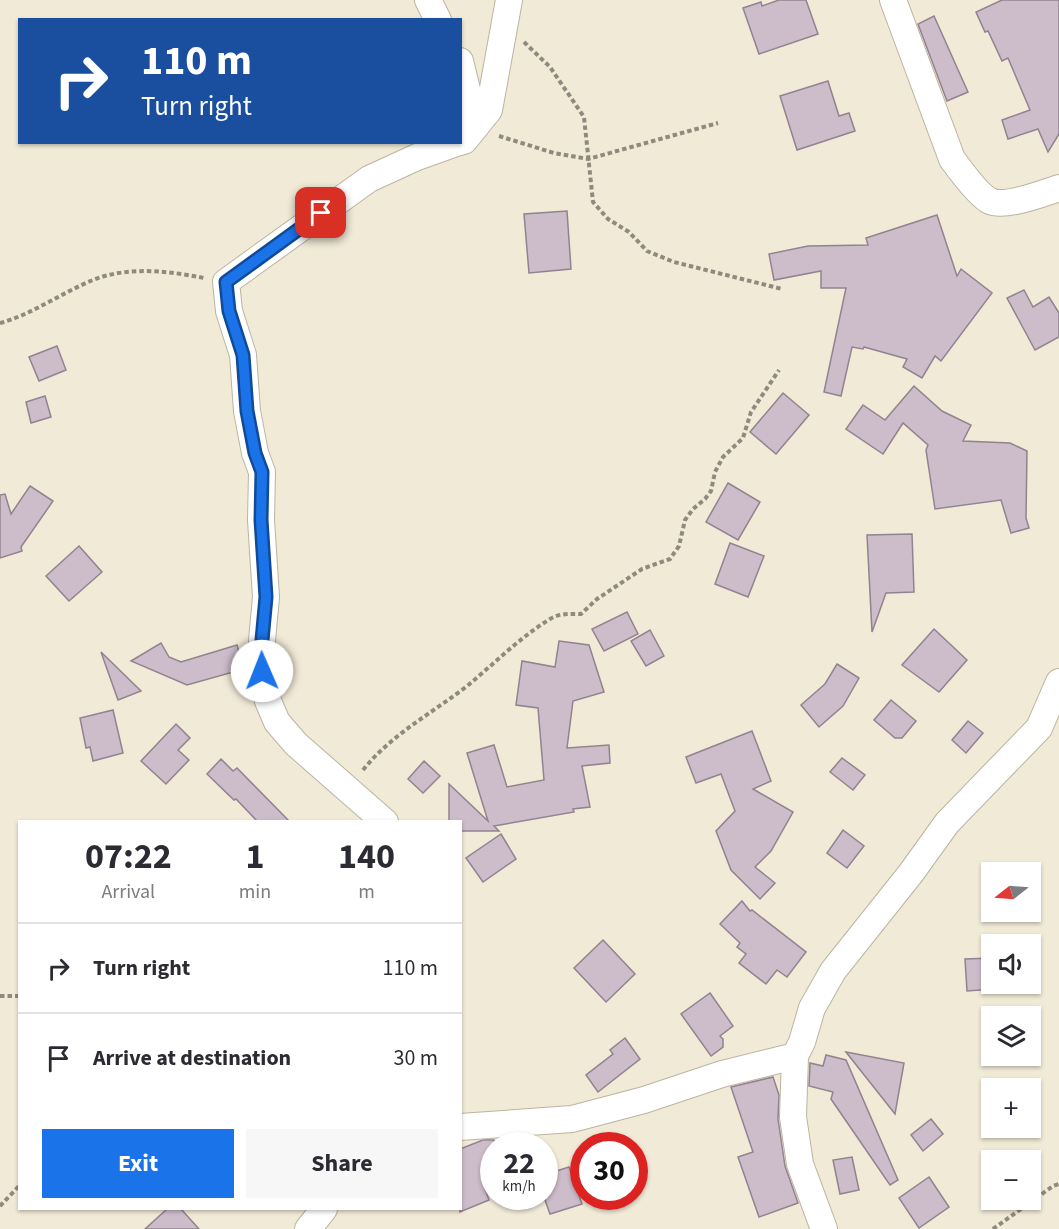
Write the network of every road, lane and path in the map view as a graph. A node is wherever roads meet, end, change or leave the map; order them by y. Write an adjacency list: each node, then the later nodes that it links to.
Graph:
1 (429, 0): 4 (street)
2 (893, 0): 10 (street)
3 (507, 11): 7 (street); 9 (path)
4 (437, 18)
5 (462, 91): 7 (street)
6 (718, 123): 9 (path)
7 (465, 137): 9 (path)
8 (448, 144): 11 (street)
9 (588, 159): 12 (path)
10 (1059, 188)
11 (226, 282): 13 (path); 16 (street)
12 (782, 289)
13 (0, 323)
14 (779, 370): 16 (path)
15 (1059, 682): 20 (street)
16 (347, 789): 17 (street)
17 (383, 820)
18 (0, 996): 19 (path)
19 (18, 996)
20 (795, 1056): 21 (street); 27 (street)
21 (462, 1127)
22 (1059, 1184): 28 (path)
23 (18, 1187): 24 (path)
24 (0, 1206)
25 (323, 1210): 26 (street)
26 (308, 1229)
27 (824, 1229)
28 (993, 1229)

